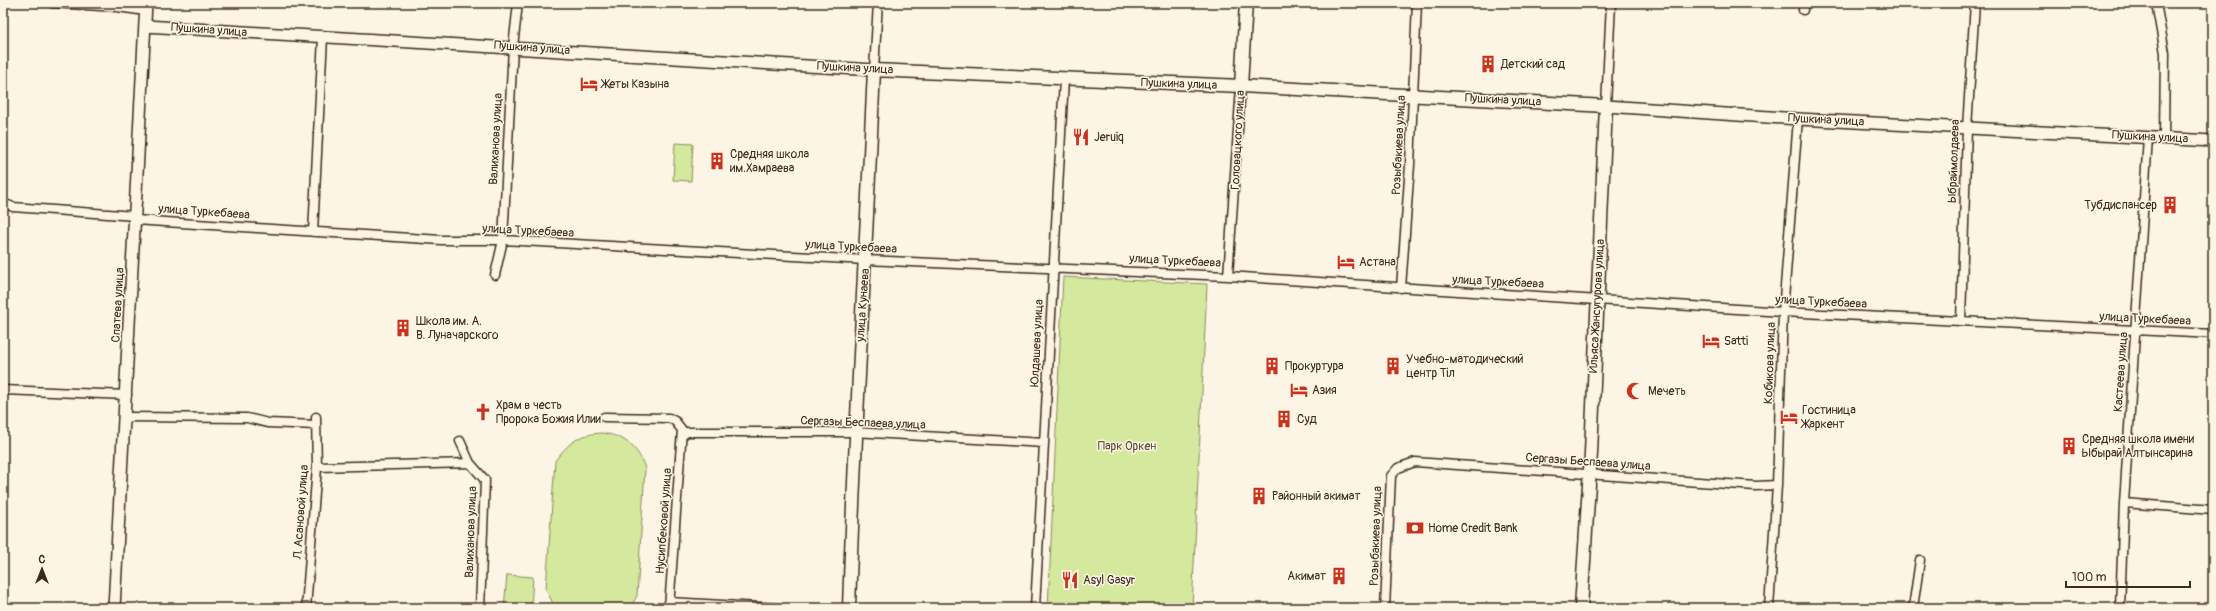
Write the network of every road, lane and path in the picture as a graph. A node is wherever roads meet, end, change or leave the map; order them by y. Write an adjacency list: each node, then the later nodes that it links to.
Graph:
1 (52, 3): 9 (street)
2 (518, 3): 12 (street, Валиханова улица)
3 (878, 3): 13 (street, улица Кунаева)
4 (1246, 3): 15 (main road, Головацкого улица)
5 (1417, 3): 16 (street, Розыбакиева улица)
6 (1611, 3): 17 (street, Ильяса Жансугурова улица)
7 (1975, 3): 19 (street, Ыбраймолдаева)
8 (2156, 3): 21 (street)
9 (146, 7): 10 (street, Спатева улица)
10 (145, 26): 11 (street, Пушкина улица); 26 (street, Спатева улица)
11 (323, 37): 12 (street, Пушкина улица); 27 (street)
12 (513, 47): 13 (street, Пушкина улица); 28 (street, Валиханова улица)
13 (874, 70): 14 (main road, Пушкина улица); 29 (main road, улица Кунаева)
14 (1064, 79): 15 (main road, Пушкина улица); 30 (street, Юлдашева улица)
15 (1241, 86): 16 (main road, Пушкина улица); 32 (street, Головацкого улица)
16 (1413, 96): 17 (main road, Пушкина улица); 33 (street, Розыбакиева улица)
17 (1606, 106): 18 (street, Пушкина улица); 34 (main road, Ильяса Жансугурова улица)
18 (1798, 119): 19 (street, Пушкина улица); 35 (street, Кобикова улица)
19 (1967, 128): 20 (street, Пушкина улица); 36 (street, Ыбраймолдаева)
20 (2148, 137): 21 (street, Пушкина улица); 37 (street, Кастеева улица)
21 (2164, 138): 22 (street, Пушкина улица)
22 (2213, 141)
23 (3, 203): 25 (street)
24 (3, 206): 25 (street, улица Туркебаева)
25 (13, 207): 26 (street, улица Туркебаева)
26 (135, 218): 27 (street, улица Туркебаева); 40 (street, Спатева улица)
27 (313, 232): 28 (street, улица Туркебаева)
28 (503, 240): 29 (street, улица Туркебаева); 31 (street, Валиханова улица)
29 (866, 260): 30 (street, улица Туркебаева); 43 (main road, улица Кунаева)
30 (1053, 268): 32 (street, улица Туркебаева); 46 (street, Юлдашева улица)
31 (495, 275)
32 (1228, 276): 33 (street, улица Туркебаева)
33 (1401, 288): 34 (street, улица Туркебаева)
34 (1597, 299): 35 (street, улица Туркебаева); 50 (main road, Ильяса Жансугурова улица)
35 (1784, 312): 36 (street, улица Туркебаева); 51 (street, Кобикова улица)
36 (1961, 321): 37 (street, улица Туркебаева)
37 (2136, 330): 38 (street, улица Туркебаева); 52 (street, Кастеева улица)
38 (2213, 334)
39 (3, 390): 40 (street)
40 (126, 395): 41 (street, Спатева улица)
41 (125, 417): 48 (street, Л. Асановой улица); 56 (street, Спатева улица)
42 (604, 417): 44 (street)
43 (854, 432): 44 (street, Сергазы Беспаева улица); 46 (street, Сергазы Беспаева улица); 60 (main road, улица Кунаева)
44 (684, 433): 55 (street, Нусипбековой улица)
45 (460, 441): 47 (street, Валиханова улица)
46 (1044, 444): 61 (street, Юлдашева улица)
47 (470, 463): 48 (street); 58 (street, Валиханова улица)
48 (317, 467): 57 (street, Л. Асановой улица)
49 (1398, 468): 50 (street, Сергазы Беспаева улица); 62 (street, Розыбакиева улица)
50 (1589, 473): 51 (street, Сергазы Беспаева улица); 63 (main road, Ильяса Жансугурова улица)
51 (1777, 485): 64 (street, Кобикова улица)
52 (2124, 502): 53 (street); 66 (street, Кастеева улица)
53 (2213, 510)
54 (1920, 560): 65 (street)
55 (669, 605): 59 (street)
56 (114, 608)
57 (306, 608)
58 (480, 608)
59 (779, 608)
60 (849, 608)
61 (1035, 608)
62 (1385, 608)
63 (1581, 608)
64 (1769, 608)
65 (1913, 608)
66 (2120, 608)

